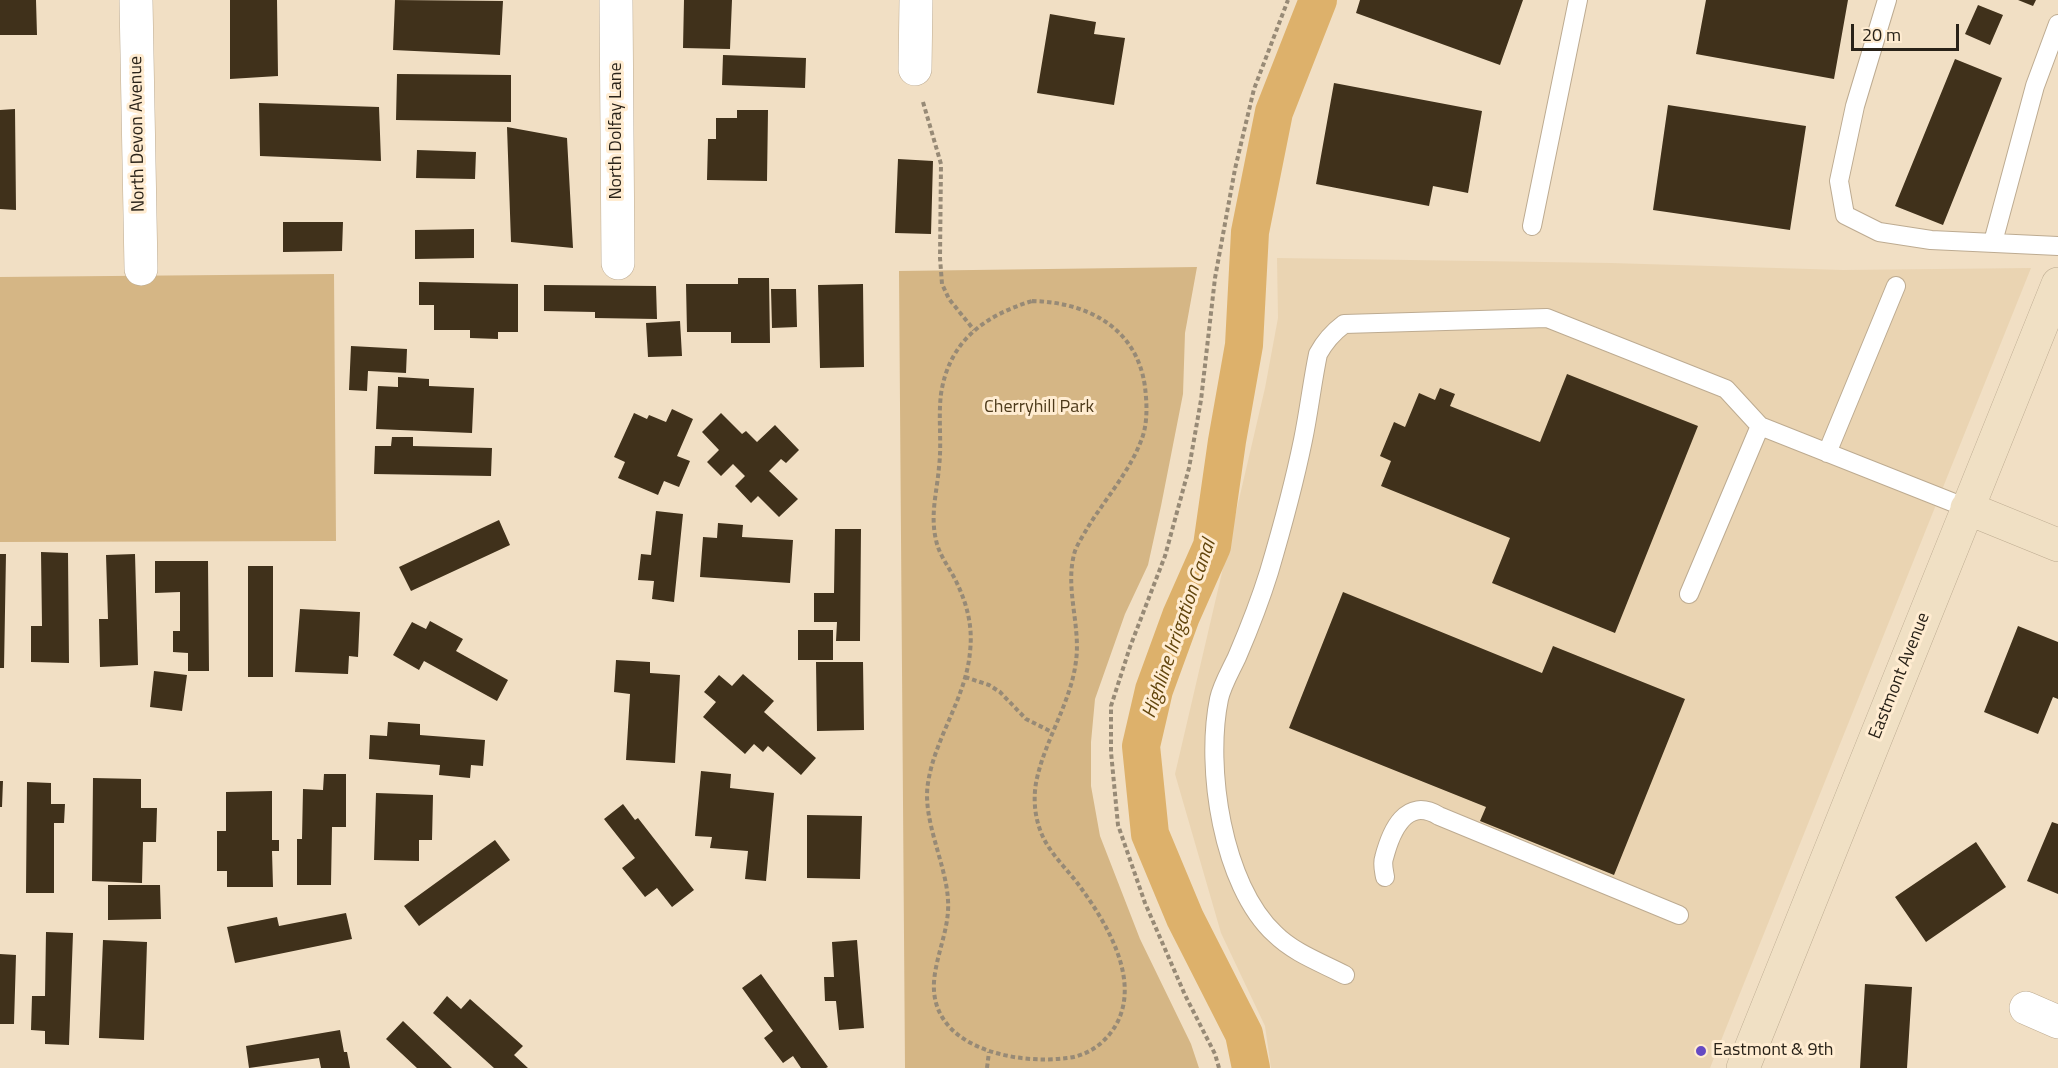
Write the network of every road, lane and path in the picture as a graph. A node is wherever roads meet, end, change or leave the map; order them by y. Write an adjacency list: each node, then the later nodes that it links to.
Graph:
1 (136, 0): 13 (street, North Devon Avenue)
2 (616, 0): 12 (street, North Dolfay Lane)
3 (916, 0): 8 (street)
4 (1288, 0): 31 (path)
5 (1578, 0): 9 (lane)
6 (1887, 0): 10 (lane)
7 (2058, 24): 10 (lane)
8 (915, 69): 16 (path)
9 (1532, 226)
10 (1994, 242): 11 (lane)
11 (2058, 246)
12 (618, 263)
13 (141, 268)
14 (2058, 284): 19 (main road, Eastmont Avenue)
15 (1896, 286): 18 (lane)
16 (974, 330): 22 (path); 23 (path)
17 (1760, 426): 18 (lane); 21 (lane); 26 (lane)
18 (1827, 453): 19 (lane)
19 (1967, 508): 20 (main road); 32 (main road, Eastmont Avenue)
20 (2058, 545)
21 (1689, 594)
22 (965, 677): 23 (path); 29 (path)
23 (1052, 732): 29 (path)
24 (1385, 877): 25 (lane)
25 (1678, 915)
26 (1346, 975)
27 (2026, 1008): 28 (street)
28 (2058, 1022)
29 (989, 1052): 30 (path)
30 (987, 1068)
31 (1219, 1068)
32 (1743, 1068)

